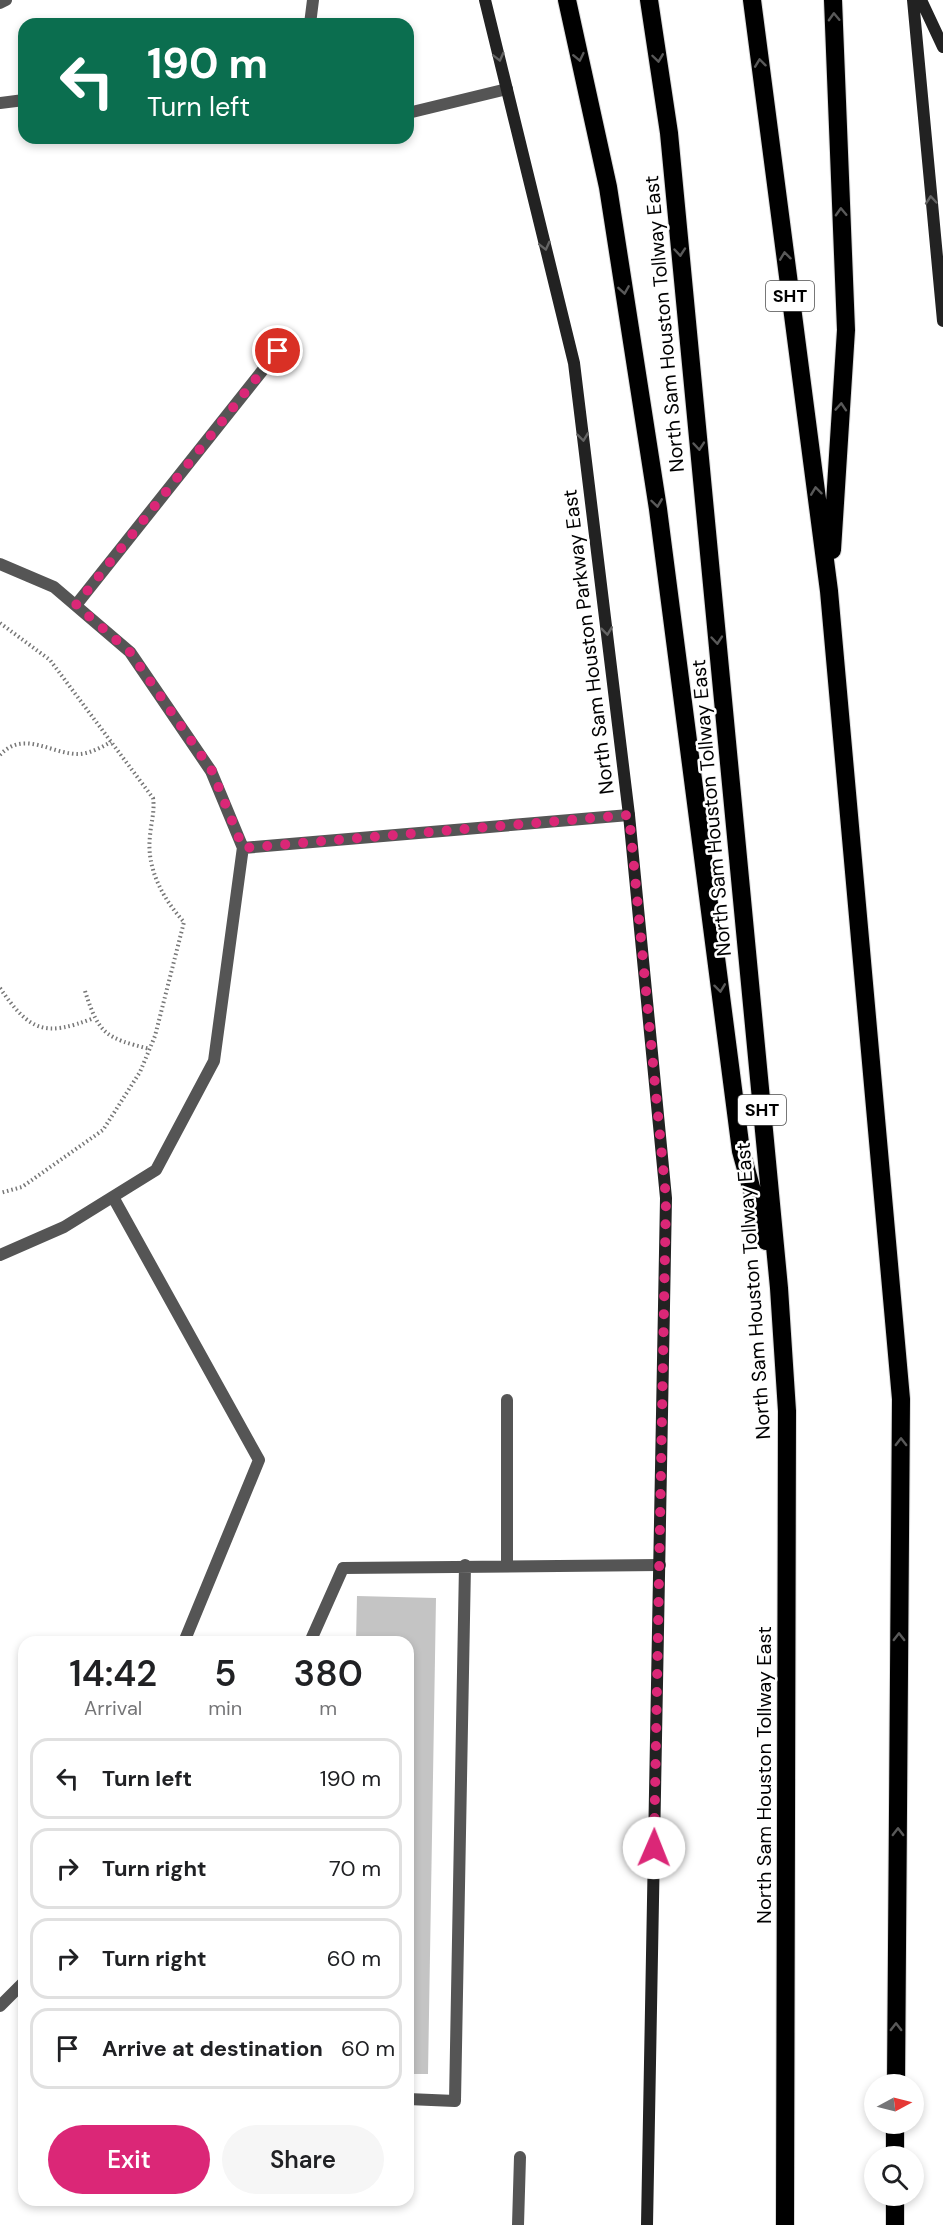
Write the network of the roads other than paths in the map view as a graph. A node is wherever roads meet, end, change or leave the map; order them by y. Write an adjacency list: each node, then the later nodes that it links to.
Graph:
1 (6, 0): 10 (lane)
2 (313, 0): 11 (lane)
3 (485, 0): 13 (main road, North Sam Houston Parkway East, one-way to 13)
4 (567, 0): 28 (highway, one-way to 28)
5 (650, 0): 28 (highway, North Sam Houston Tollway East / SHT, one-way to 28)
6 (752, 0): 22 (highway, SHT, one-way to 6)
7 (833, 0): 22 (highway, one-way to 7)
8 (913, 0): 18 (main road, one-way to 8)
9 (921, 0): 12 (main road)
10 (0, 3)
11 (311, 18)
12 (943, 47)
13 (507, 89): 16 (lane); 24 (main road, North Sam Houston Parkway East, one-way to 24)
14 (18, 101): 15 (lane)
15 (0, 103)
16 (414, 112)
17 (943, 253): 18 (main road)
18 (937, 266): 19 (main road)
19 (943, 321)
20 (278, 351): 23 (lane)
21 (0, 564): 23 (lane)
22 (829, 591): 37 (highway, SHT, one-way to 22)
23 (76, 605): 25 (lane)
24 (629, 815): 25 (lane); 32 (main road, North Sam Houston Parkway East)
25 (243, 846): 26 (lane)
26 (113, 1197): 27 (lane); 33 (lane)
27 (0, 1255)
28 (779, 1288): 43 (highway, North Sam Houston Tollway East / SHT)
29 (507, 1400): 31 (lane)
30 (465, 1565): 31 (lane); 34 (lane); 38 (lane)
31 (507, 1565): 32 (lane)
32 (660, 1565): 42 (main road, North Sam Houston Parkway East)
33 (186, 1636)
34 (313, 1636)
35 (18, 1988): 36 (lane)
36 (0, 2006)
37 (896, 2074)
38 (414, 2099)
39 (520, 2157): 41 (lane)
40 (895, 2206): 44 (highway)
41 (518, 2225)
42 (647, 2225)
43 (785, 2225)
44 (895, 2225)

